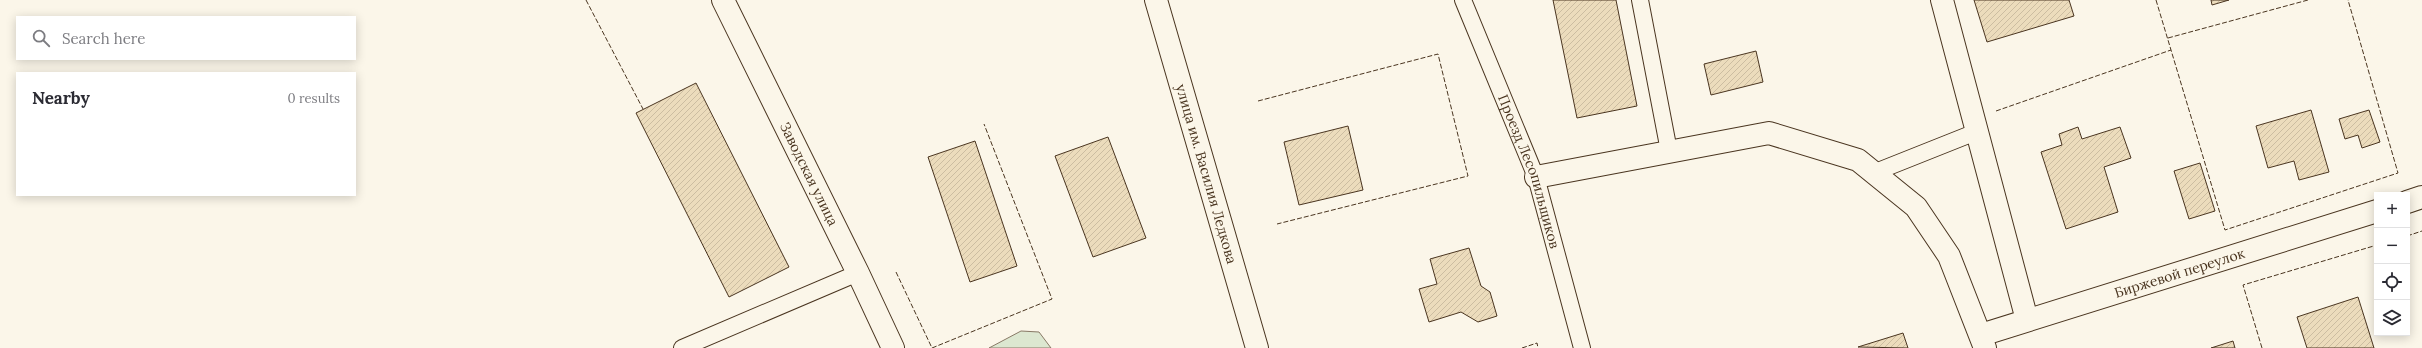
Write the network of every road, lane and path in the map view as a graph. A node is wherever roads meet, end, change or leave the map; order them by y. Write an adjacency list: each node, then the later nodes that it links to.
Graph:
1 (723, 0): 13 (street, Заводская улица)
2 (1156, 0): 18 (street, улица им. Василия Ледкова)
3 (1463, 0): 9 (lane, Проезд Лесопильщиков)
4 (1640, 0): 7 (lane)
5 (1942, 0): 6 (street)
6 (1976, 132): 8 (lane); 14 (street)
7 (1669, 151): 8 (street); 9 (street)
8 (1874, 173): 15 (street)
9 (1536, 177): 19 (lane, Проезд Лесопильщиков)
10 (2422, 197): 11 (street)
11 (2410, 201)
12 (2374, 212): 14 (street, Биржевой переулок)
13 (858, 273): 16 (lane); 17 (street, Заводская улица)
14 (2027, 320): 15 (street, Биржевой переулок)
15 (1983, 341)
16 (682, 348)
17 (893, 348)
18 (1257, 348)
19 (1582, 348)

